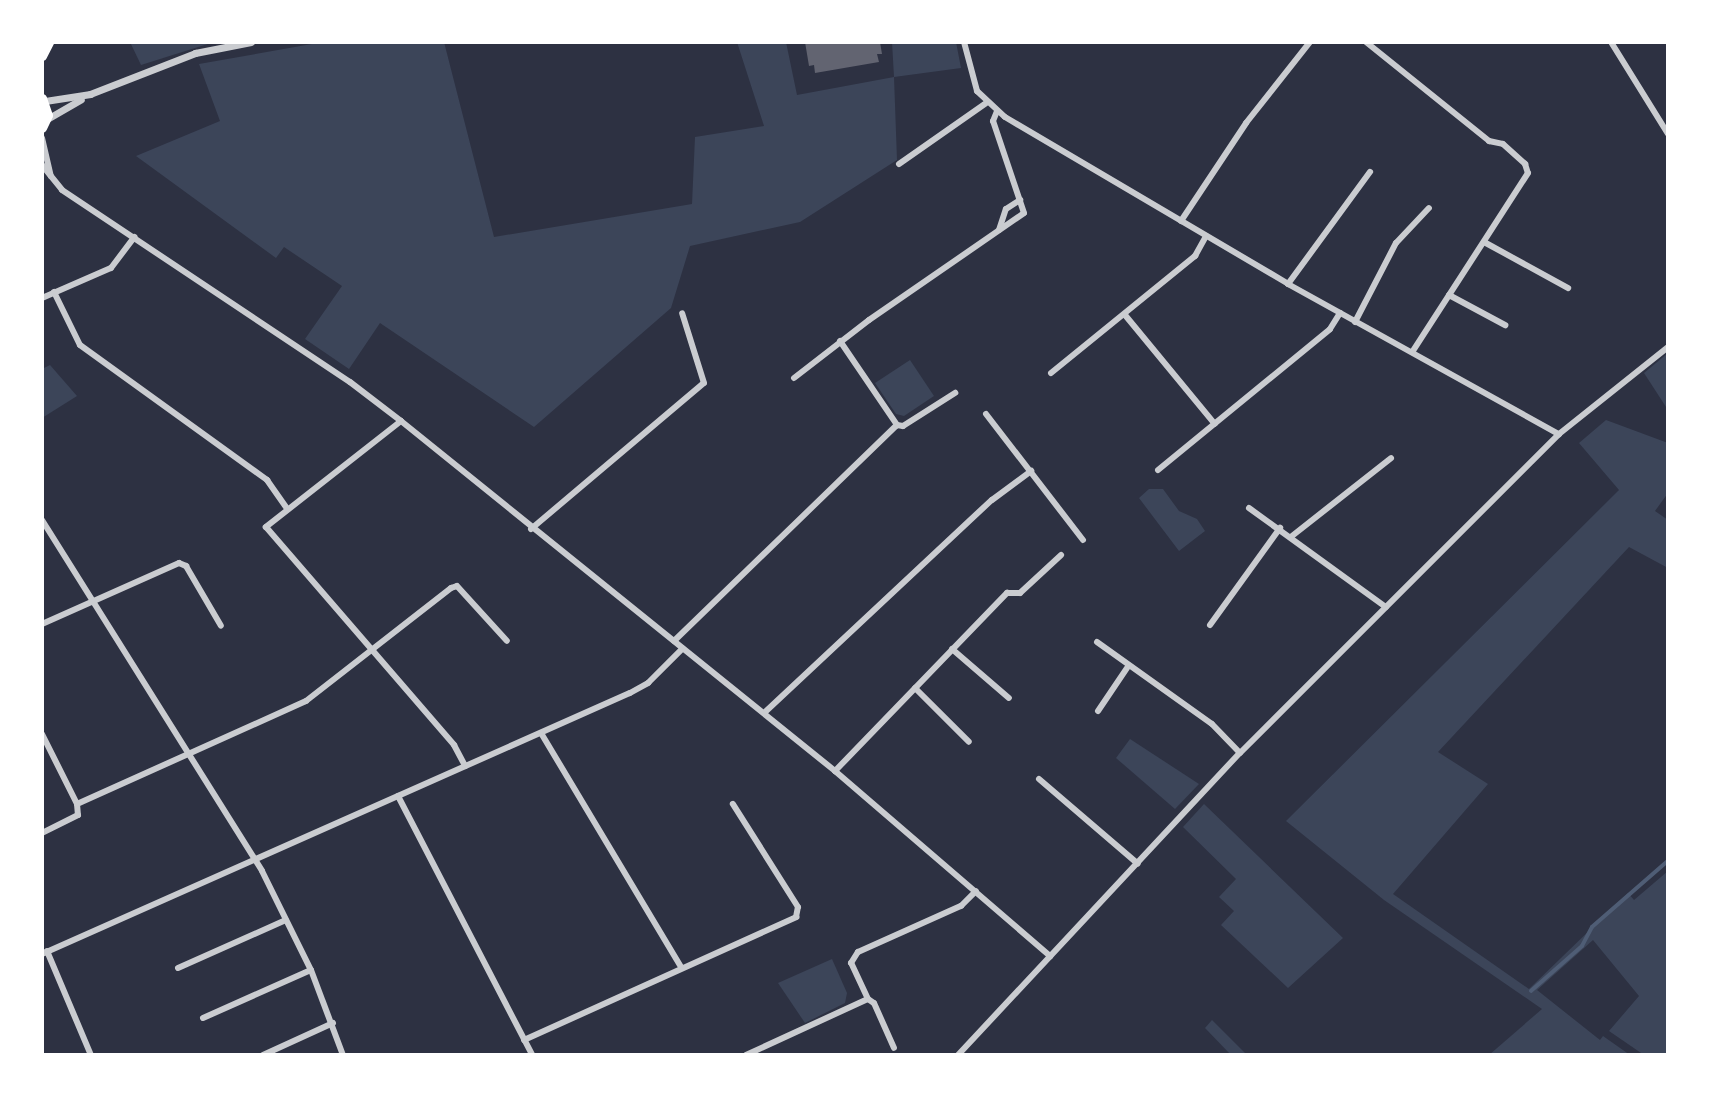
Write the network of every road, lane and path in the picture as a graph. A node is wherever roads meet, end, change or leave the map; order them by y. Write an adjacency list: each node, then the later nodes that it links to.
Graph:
1 (48, 42): 7 (main road)
2 (251, 42): 8 (street)
3 (964, 42): 10 (street)
4 (1310, 42): 21 (street)
5 (1366, 42): 25 (street)
6 (1611, 42): 13 (street)
7 (42, 55)
8 (90, 94): 9 (street); 12 (street)
9 (43, 99): 12 (main road)
10 (986, 103): 11 (street); 15 (street)
11 (997, 111): 19 (street); 21 (street)
12 (45, 123)
13 (1668, 134)
14 (42, 138): 18 (street)
15 (899, 164)
16 (42, 165): 18 (street)
17 (1370, 172): 26 (street)
18 (53, 181): 24 (street)
19 (1020, 200): 22 (street); 22 (street)
20 (1429, 208): 34 (street)
21 (1181, 221): 23 (street)
22 (999, 230): 36 (street)
23 (1206, 236): 26 (street); 33 (street)
24 (134, 237): 28 (street); 43 (street)
25 (1484, 242): 27 (street); 29 (street)
26 (1289, 284): 32 (street)
27 (1568, 288)
28 (54, 292): 30 (street); 50 (street)
29 (1449, 295): 35 (street); 38 (street)
30 (42, 298)
31 (681, 313): 54 (street)
32 (1340, 313): 34 (street); 44 (street)
33 (1125, 315): 39 (street); 44 (street)
34 (1355, 322): 38 (street)
35 (1506, 325)
36 (840, 341): 40 (street); 45 (street)
37 (1668, 347): 46 (street)
38 (1412, 352): 46 (street)
39 (1051, 373)
40 (793, 378)
41 (955, 393): 45 (street)
42 (986, 414): 49 (street)
43 (401, 421): 50 (street); 54 (street)
44 (1215, 424): 48 (street)
45 (897, 425): 64 (street)
46 (1559, 434): 59 (street)
47 (1391, 457): 55 (street)
48 (1158, 470)
49 (1031, 471): 56 (street); 73 (street)
50 (286, 507): 68 (street)
51 (1249, 508): 53 (street)
52 (42, 520): 58 (street)
53 (1280, 528): 55 (street); 61 (street)
54 (531, 529): 64 (street)
55 (1292, 536): 59 (street)
56 (1083, 540)
57 (1060, 555): 67 (street)
58 (92, 601): 60 (street); 62 (street); 78 (street)
59 (1386, 607): 77 (street)
60 (42, 624)
61 (1210, 625)
62 (221, 626)
63 (507, 641): 68 (street)
64 (674, 641): 66 (street)
65 (1097, 642): 69 (street)
66 (683, 648): 73 (street); 75 (street)
67 (952, 649): 70 (street); 71 (street)
68 (371, 650): 78 (street); 79 (street)
69 (1129, 665): 72 (street); 77 (street)
70 (915, 688): 76 (street); 80 (street)
71 (1009, 698)
72 (1098, 711)
73 (764, 713): 80 (street)
74 (43, 732): 83 (street)
75 (541, 733): 79 (street); 92 (street)
76 (969, 742)
77 (1240, 753): 87 (street)
78 (188, 754): 83 (street); 86 (street)
79 (465, 766): 82 (street)
80 (835, 771): 88 (street)
81 (1039, 779): 87 (street)
82 (398, 796): 86 (street); 98 (street)
83 (77, 804): 85 (street)
84 (733, 804): 92 (street)
85 (42, 833)
86 (254, 860): 89 (street); 90 (street)
87 (1138, 864): 91 (street)
88 (976, 891): 91 (street); 95 (street)
89 (286, 920): 93 (street); 94 (street)
90 (45, 952): 100 (street)
91 (1050, 956): 105 (street)
92 (681, 967): 98 (street)
93 (178, 968)
94 (311, 970): 96 (street); 97 (street)
95 (868, 999): 99 (street); 104 (street)
96 (203, 1018)
97 (333, 1023): 101 (street); 102 (street)
98 (524, 1040): 103 (street)
99 (894, 1048)
100 (92, 1055)
101 (263, 1055)
102 (343, 1055)
103 (532, 1055)
104 (746, 1055)
105 (958, 1055)

